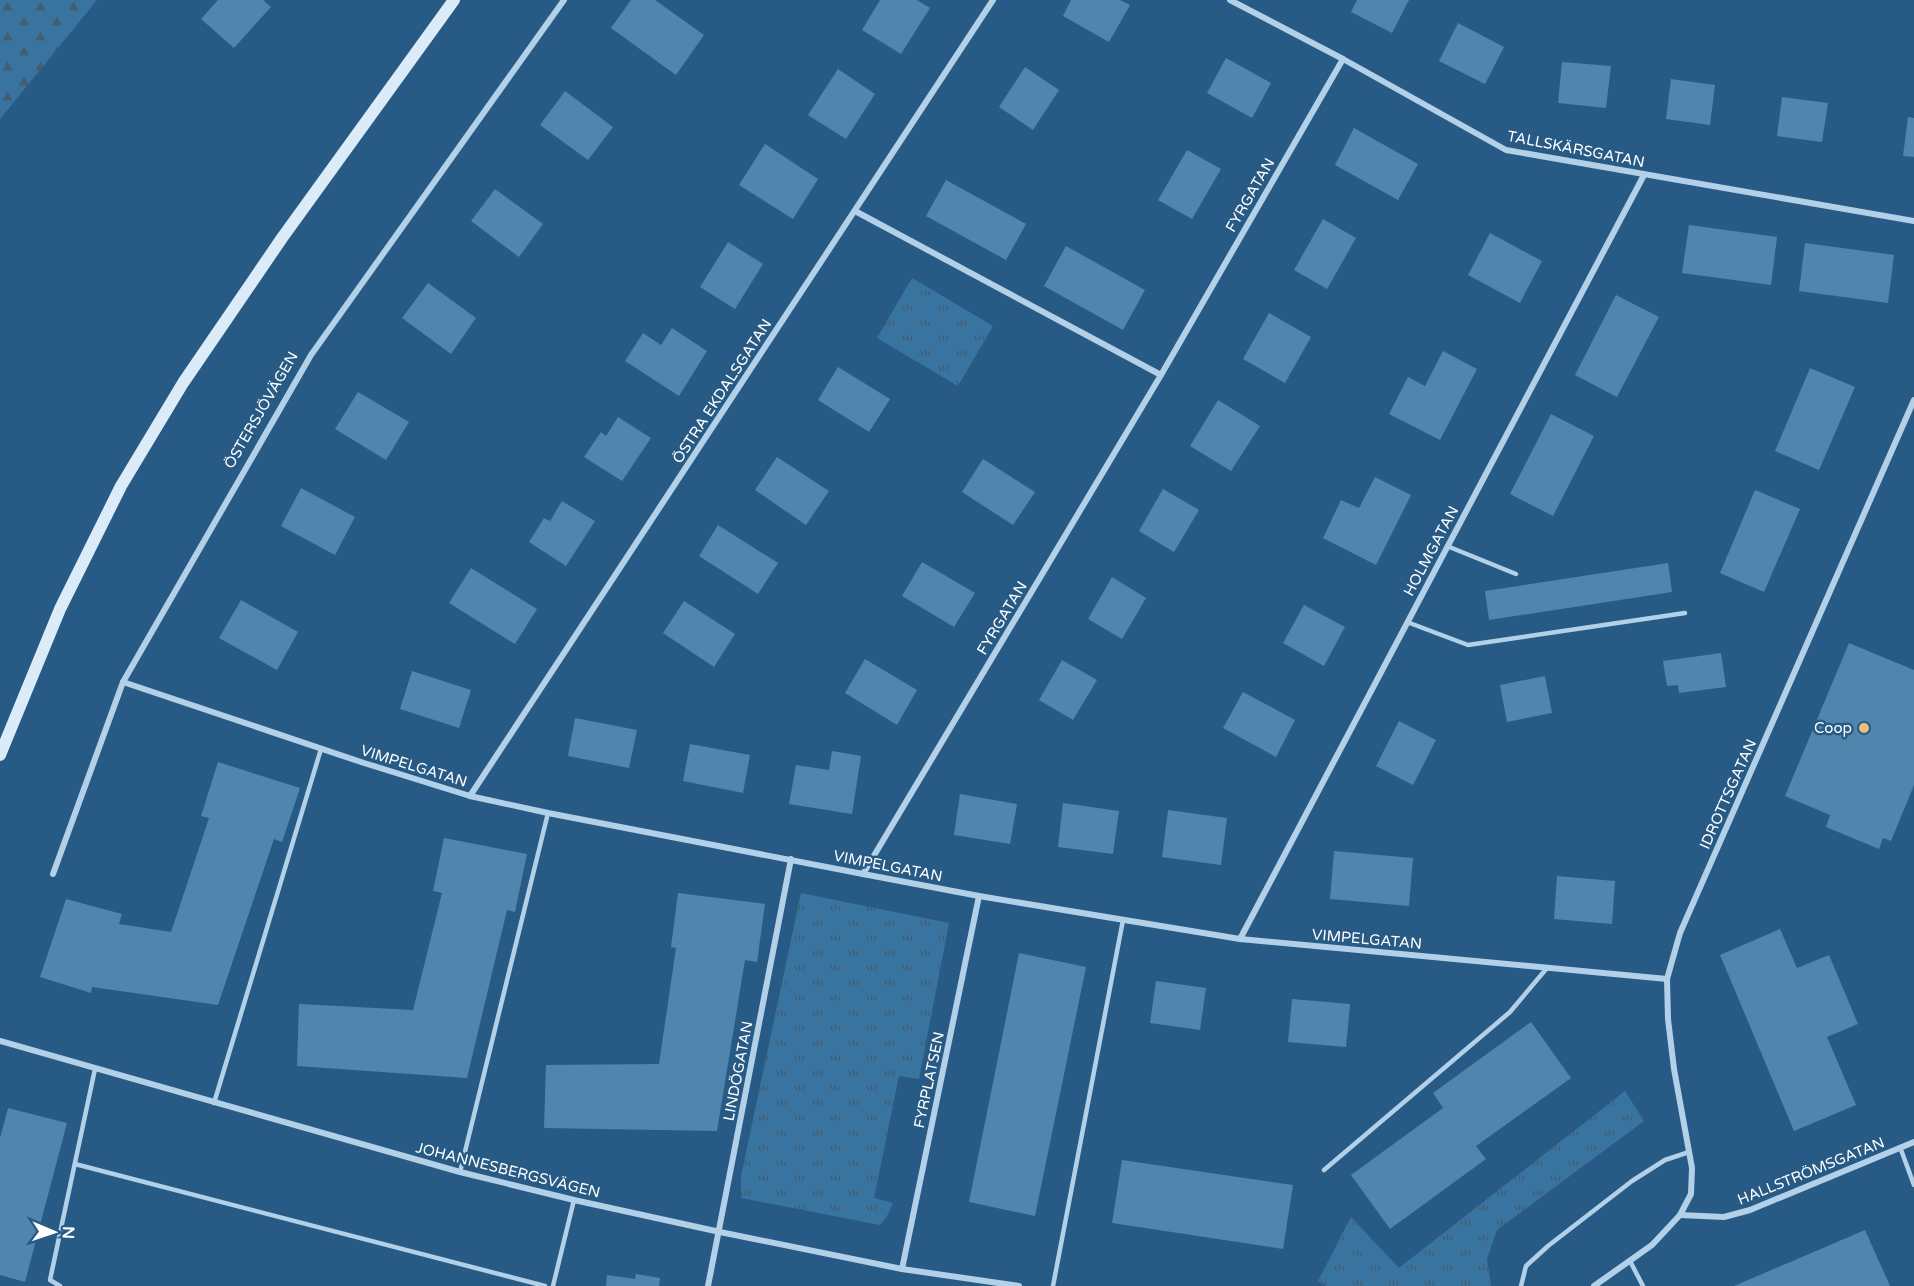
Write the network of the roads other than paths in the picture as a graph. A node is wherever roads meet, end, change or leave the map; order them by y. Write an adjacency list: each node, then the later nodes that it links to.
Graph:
1 (454, 0): 17 (main road)
2 (564, 0): 15 (street, ÖSTERSJÖVÄGEN)
3 (993, 0): 7 (street, ÖSTRA EKDALSGATAN)
4 (1230, 0): 5 (street, TALLSKÄRSGATAN)
5 (1342, 59): 6 (street, TALLSKÄRSGATAN); 9 (street, FYRGATAN)
6 (1644, 175): 8 (street, TALLSKÄRSGATAN); 11 (street, HOLMGATAN)
7 (855, 211): 9 (street); 18 (street, ÖSTRA EKDALSGATAN)
8 (1914, 221)
9 (1161, 375): 22 (street, FYRGATAN)
10 (1914, 400): 27 (street, IDROTTSGATAN)
11 (1447, 546): 12 (lane); 14 (street, HOLMGATAN)
12 (1516, 574)
13 (1685, 613): 14 (lane)
14 (1407, 622): 25 (street, HOLMGATAN)
15 (123, 682): 16 (street, VIMPELGATAN); 21 (street, ÖSTERSJÖVÄGEN)
16 (321, 749): 18 (street, VIMPELGATAN); 30 (lane)
17 (0, 755)
18 (470, 796): 19 (street, VIMPELGATAN)
19 (548, 813): 20 (street, VIMPELGATAN); 36 (lane)
20 (791, 859): 22 (street, VIMPELGATAN); 40 (street, LINDÖGATAN)
21 (53, 874)
22 (863, 874): 23 (street, VIMPELGATAN)
23 (979, 896): 24 (street, VIMPELGATAN); 42 (street, FYRPLATSEN)
24 (1123, 920): 25 (street, VIMPELGATAN); 48 (lane)
25 (1240, 939): 26 (street, VIMPELGATAN)
26 (1547, 968): 27 (street, VIMPELGATAN); 35 (lane)
27 (1667, 979): 33 (street, IDROTTSGATAN)
28 (0, 1041): 29 (street, JOHANNESBERGSVÄGEN)
29 (95, 1069): 30 (street, JOHANNESBERGSVÄGEN); 34 (lane)
30 (214, 1103): 36 (street, JOHANNESBERGSVÄGEN)
31 (1914, 1142): 32 (street, HALLSTRÖMSGATAN)
32 (1900, 1147): 37 (lane); 39 (street, HALLSTRÖMSGATAN)
33 (1689, 1152): 39 (street, IDROTTSGATAN); 49 (lane)
34 (75, 1164): 43 (lane); 44 (lane)
35 (1324, 1170)
36 (460, 1172): 38 (street, JOHANNESBERGSVÄGEN)
37 (1914, 1185)
38 (574, 1200): 40 (street, JOHANNESBERGSVÄGEN); 45 (lane)
39 (1680, 1215): 41 (street)
40 (720, 1232): 42 (street, JOHANNESBERGSVÄGEN); 46 (street, LINDÖGATAN)
41 (1630, 1261): 50 (street); 51 (lane)
42 (903, 1269): 47 (street, JOHANNESBERGSVÄGEN)
43 (60, 1286)
44 (545, 1286)
45 (553, 1286)
46 (708, 1286)
47 (1019, 1286)
48 (1053, 1286)
49 (1521, 1286)
50 (1594, 1286)
51 (1643, 1286)

